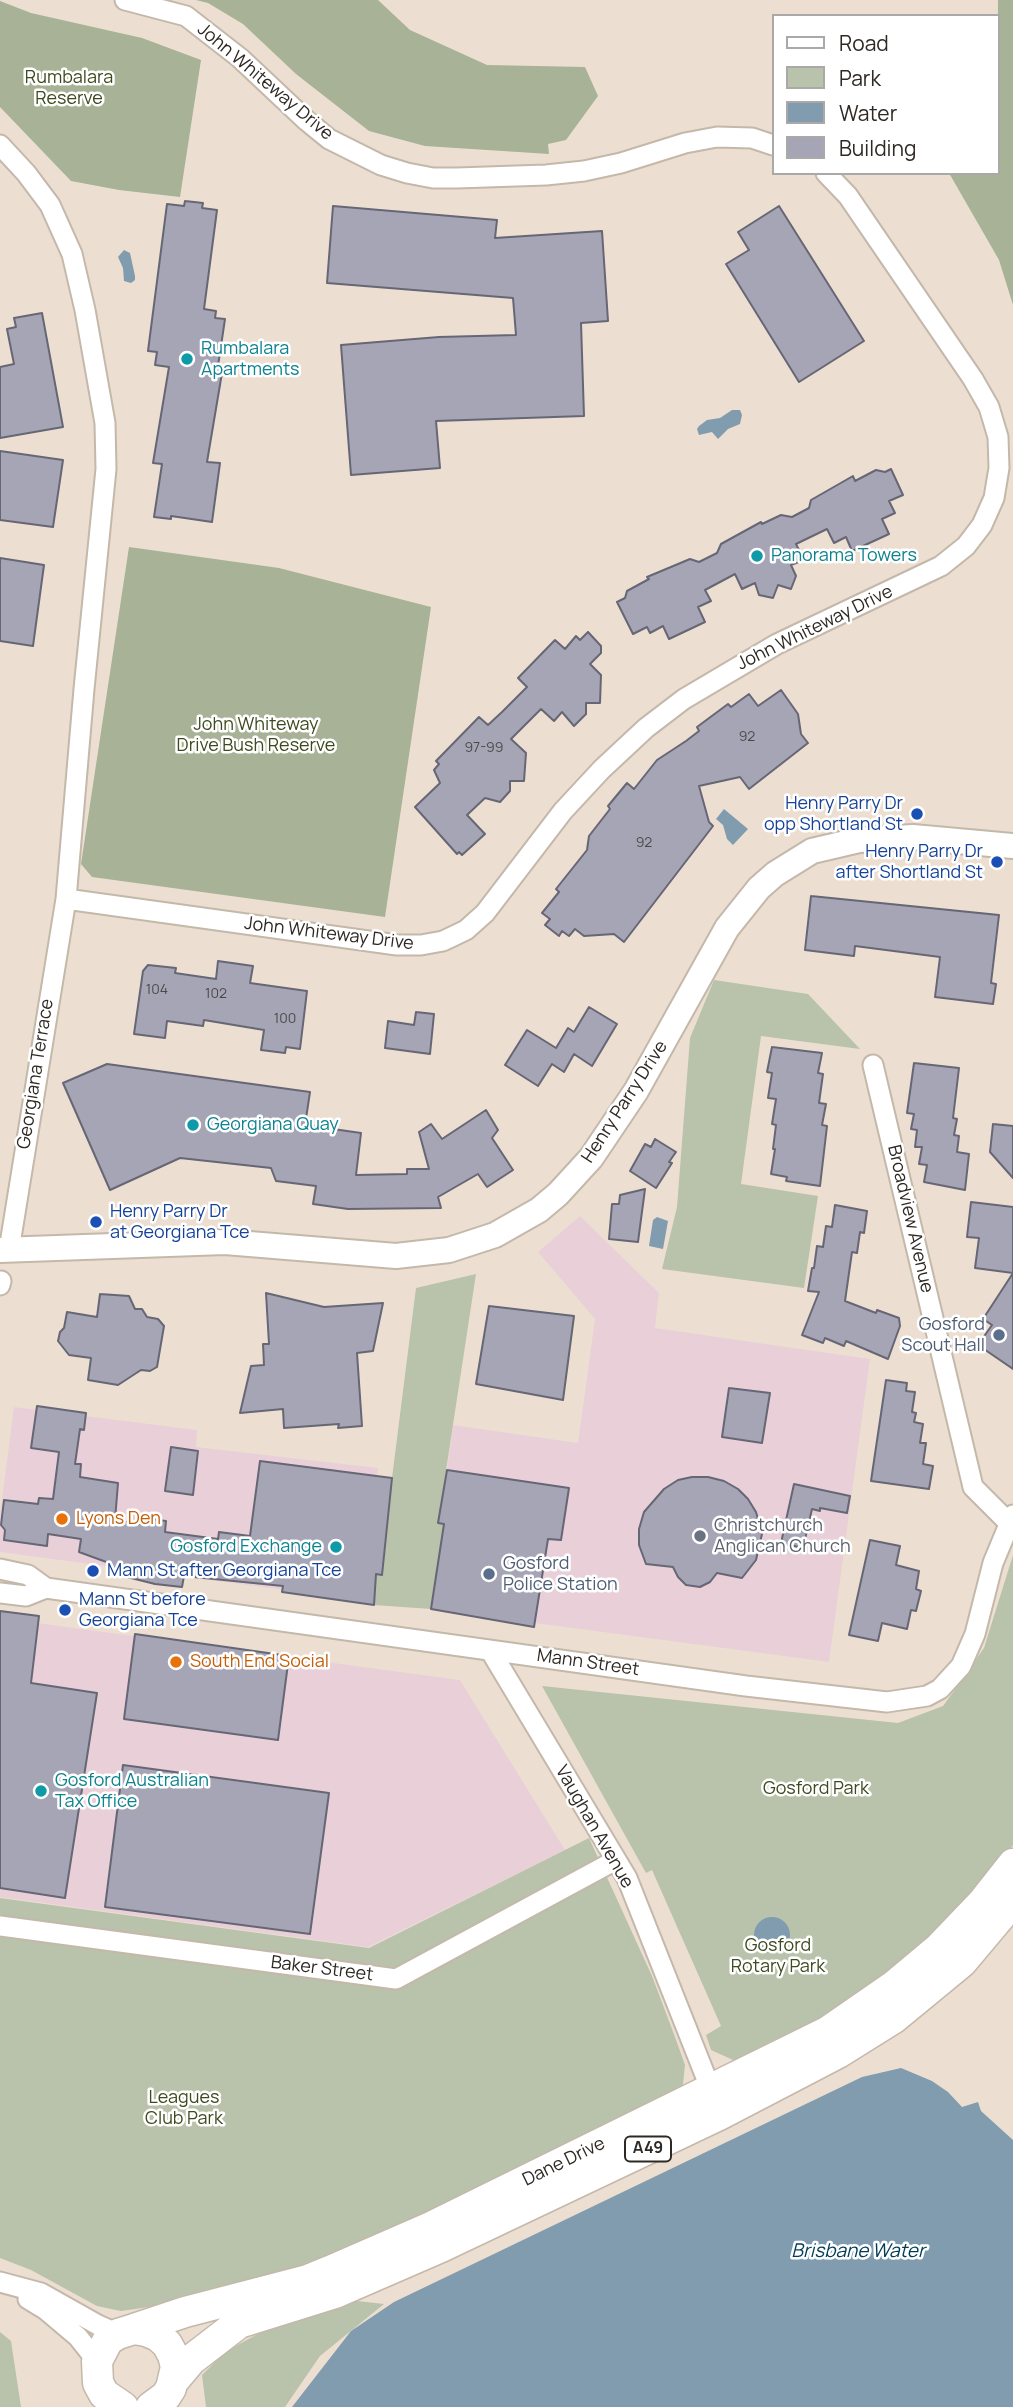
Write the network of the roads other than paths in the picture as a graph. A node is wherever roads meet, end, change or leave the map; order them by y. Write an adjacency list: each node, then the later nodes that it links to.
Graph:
1 (125, 0): 3 (street, John Whiteway Drive)
2 (0, 145): 6 (street)
3 (772, 145)
4 (828, 175): 6 (street, John Whiteway Drive)
5 (1013, 846): 8 (main road, Henry Parry Drive)
6 (65, 898): 8 (street, Georgiana Terrace)
7 (873, 1065): 9 (street, Broadview Avenue)
8 (4, 1250)
9 (1011, 1519): 13 (street, Mann Street)
10 (0, 1569): 11 (street, Mann Street)
11 (46, 1588): 12 (street, Mann Street); 13 (street, Mann Street)
12 (0, 1593)
13 (490, 1650): 14 (street, Vaughan Avenue)
14 (616, 1860): 17 (street, Baker Street); 19 (street, Vaughan Avenue)
15 (1013, 1864): 18 (highway, Dane Drive / A49)
16 (1013, 1901): 18 (highway, Dane Drive / A49)
17 (0, 1926)
18 (950, 1955): 19 (highway, Dane Drive / A49); 22 (highway, Dane Drive / A49)
19 (711, 2090): 21 (highway, Dane Drive / A49)
20 (0, 2284): 21 (street); 23 (street)
21 (126, 2331): 22 (highway); 23 (highway)
22 (175, 2379): 25 (highway, A49)
23 (96, 2384): 24 (highway)
24 (122, 2407)
25 (151, 2407)

